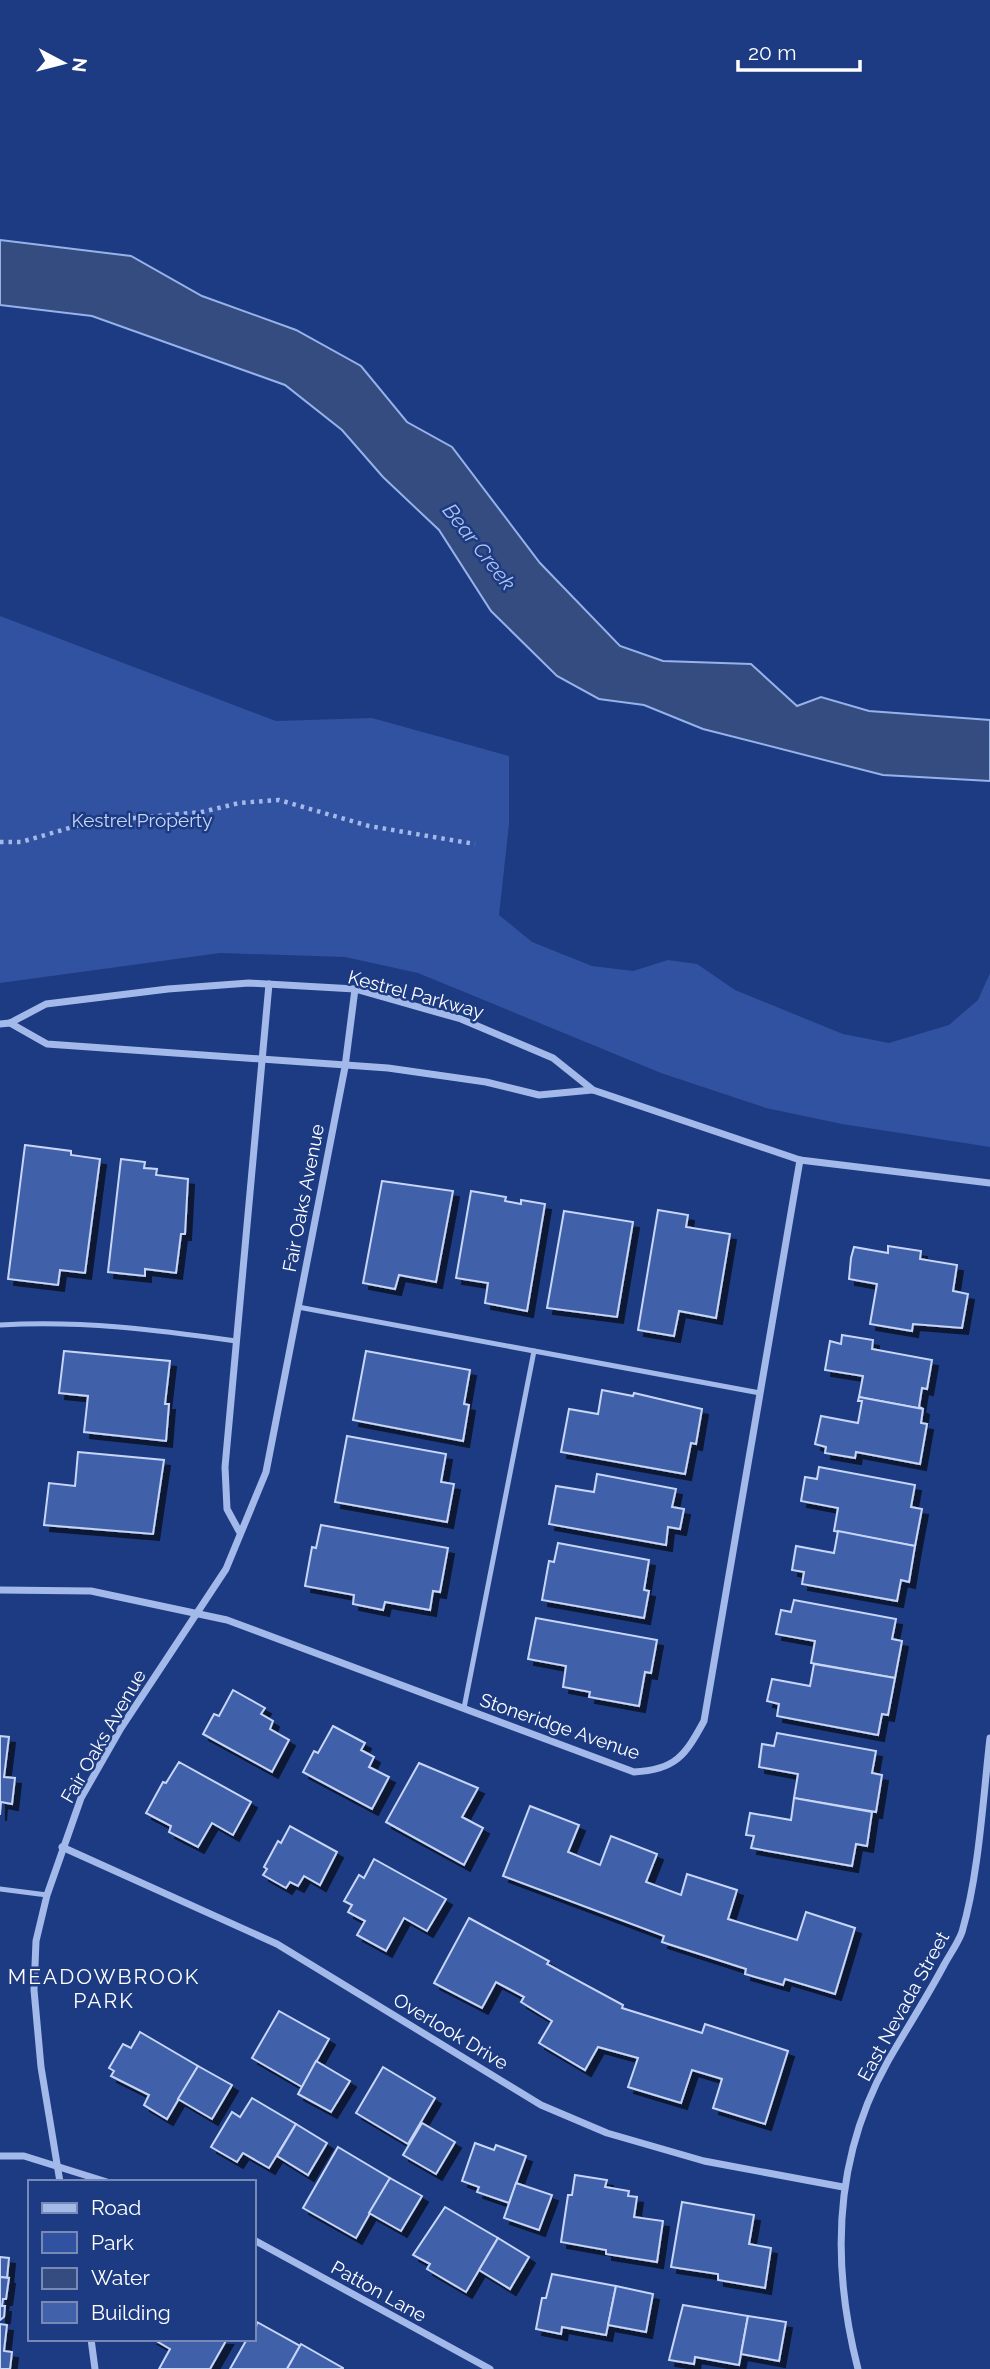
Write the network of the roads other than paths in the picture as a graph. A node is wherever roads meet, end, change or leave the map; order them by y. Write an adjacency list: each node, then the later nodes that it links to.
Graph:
1 (270, 984): 2 (street, Kestrel Parkway); 3 (street, Kestrel Parkway); 5 (street)
2 (355, 989): 6 (street, Fair Oaks Avenue); 7 (street, Kestrel Parkway)
3 (10, 1023): 4 (street, Kestrel Parkway); 5 (street, Kestrel Parkway)
4 (0, 1024)
5 (262, 1059): 6 (street, Kestrel Parkway); 12 (street)
6 (345, 1067): 7 (street, Kestrel Parkway); 10 (street, Fair Oaks Avenue)
7 (593, 1090): 8 (street, Kestrel Parkway)
8 (800, 1160): 9 (street, Kestrel Parkway); 14 (street, Stoneridge Avenue)
9 (990, 1183)
10 (298, 1307): 13 (lane); 15 (street, Fair Oaks Avenue)
11 (0, 1325): 12 (lane)
12 (236, 1341): 15 (street)
13 (534, 1351): 14 (lane); 18 (lane)
14 (760, 1393): 18 (street, Stoneridge Avenue)
15 (239, 1531): 17 (street, Fair Oaks Avenue)
16 (0, 1590): 17 (street, Stoneridge Avenue)
17 (198, 1614): 18 (street, Stoneridge Avenue); 20 (street, Fair Oaks Avenue)
18 (464, 1708)
19 (990, 1738): 27 (street, East Nevada Street)
20 (62, 1847): 22 (street, Fair Oaks Avenue); 27 (street, Overlook Drive)
21 (0, 1889): 22 (lane)
22 (47, 1895): 24 (street, Fair Oaks Avenue)
23 (0, 2155): 24 (street)
24 (57, 2164): 25 (street, Fair Oaks Avenue); 26 (street)
25 (60, 2180)
26 (101, 2180)
27 (842, 2187): 32 (street, East Nevada Street)
28 (256, 2241): 31 (street, Patton Lane)
29 (91, 2341): 30 (street)
30 (95, 2369)
31 (490, 2369)
32 (858, 2369)

